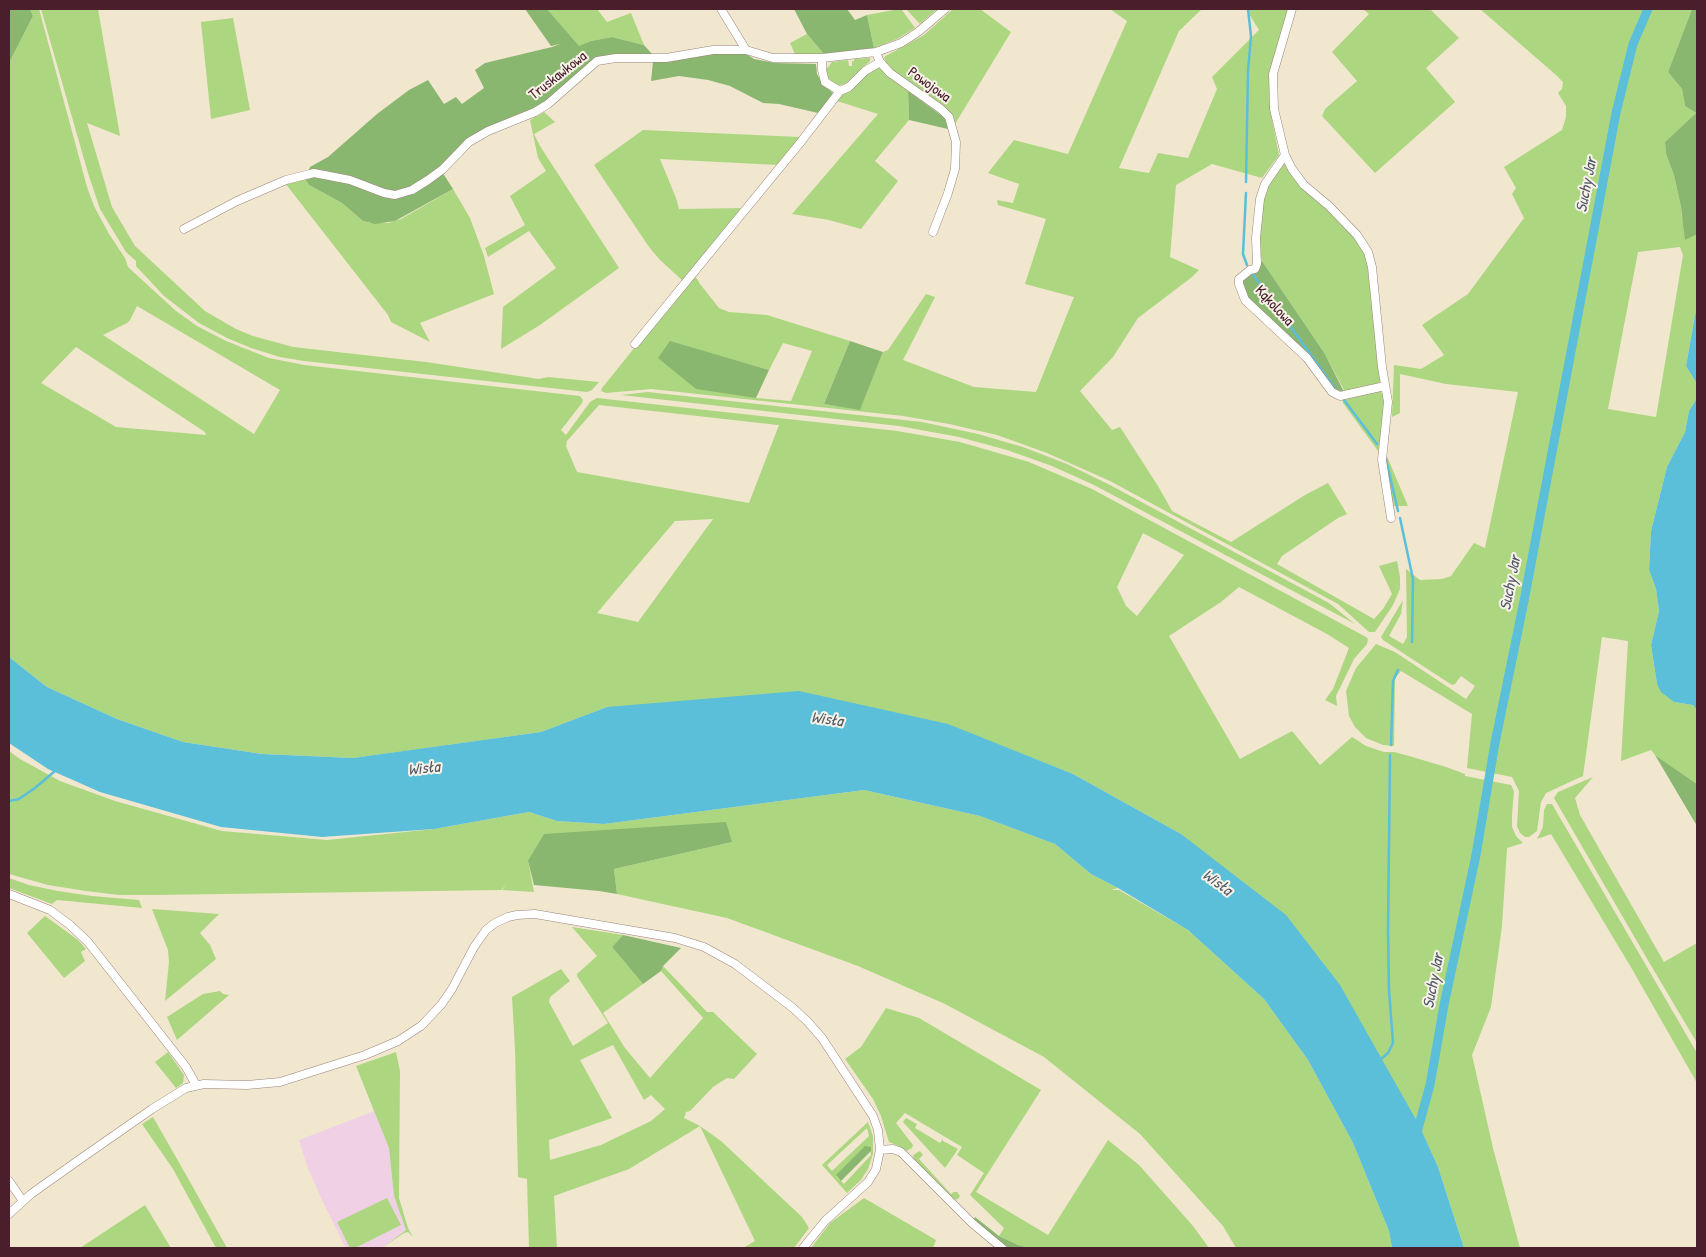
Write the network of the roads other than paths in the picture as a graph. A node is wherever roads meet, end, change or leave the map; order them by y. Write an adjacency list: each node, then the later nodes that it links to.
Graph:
1 (721, 9): 4 (street)
2 (945, 9): 5 (street, Truskawkowa)
3 (1292, 9): 9 (street)
4 (746, 50): 6 (street, Truskawkowa); 10 (street, Truskawkowa)
5 (876, 52): 6 (street, Truskawkowa); 7 (street, Powojowa)
6 (822, 58): 8 (street)
7 (880, 62): 8 (street); 11 (street, Powojowa)
8 (840, 91): 12 (street)
9 (1285, 155): 13 (street); 13 (street, Kąkolowa)
10 (184, 229)
11 (933, 232)
12 (635, 344)
13 (1385, 386): 14 (street)
14 (1391, 518)
15 (9, 894): 16 (street)
16 (196, 1085): 17 (street); 19 (street)
17 (880, 1150): 21 (street); 22 (street)
18 (9, 1181): 19 (street)
19 (23, 1201): 20 (street)
20 (9, 1214)
21 (803, 1248)
22 (1002, 1248)

